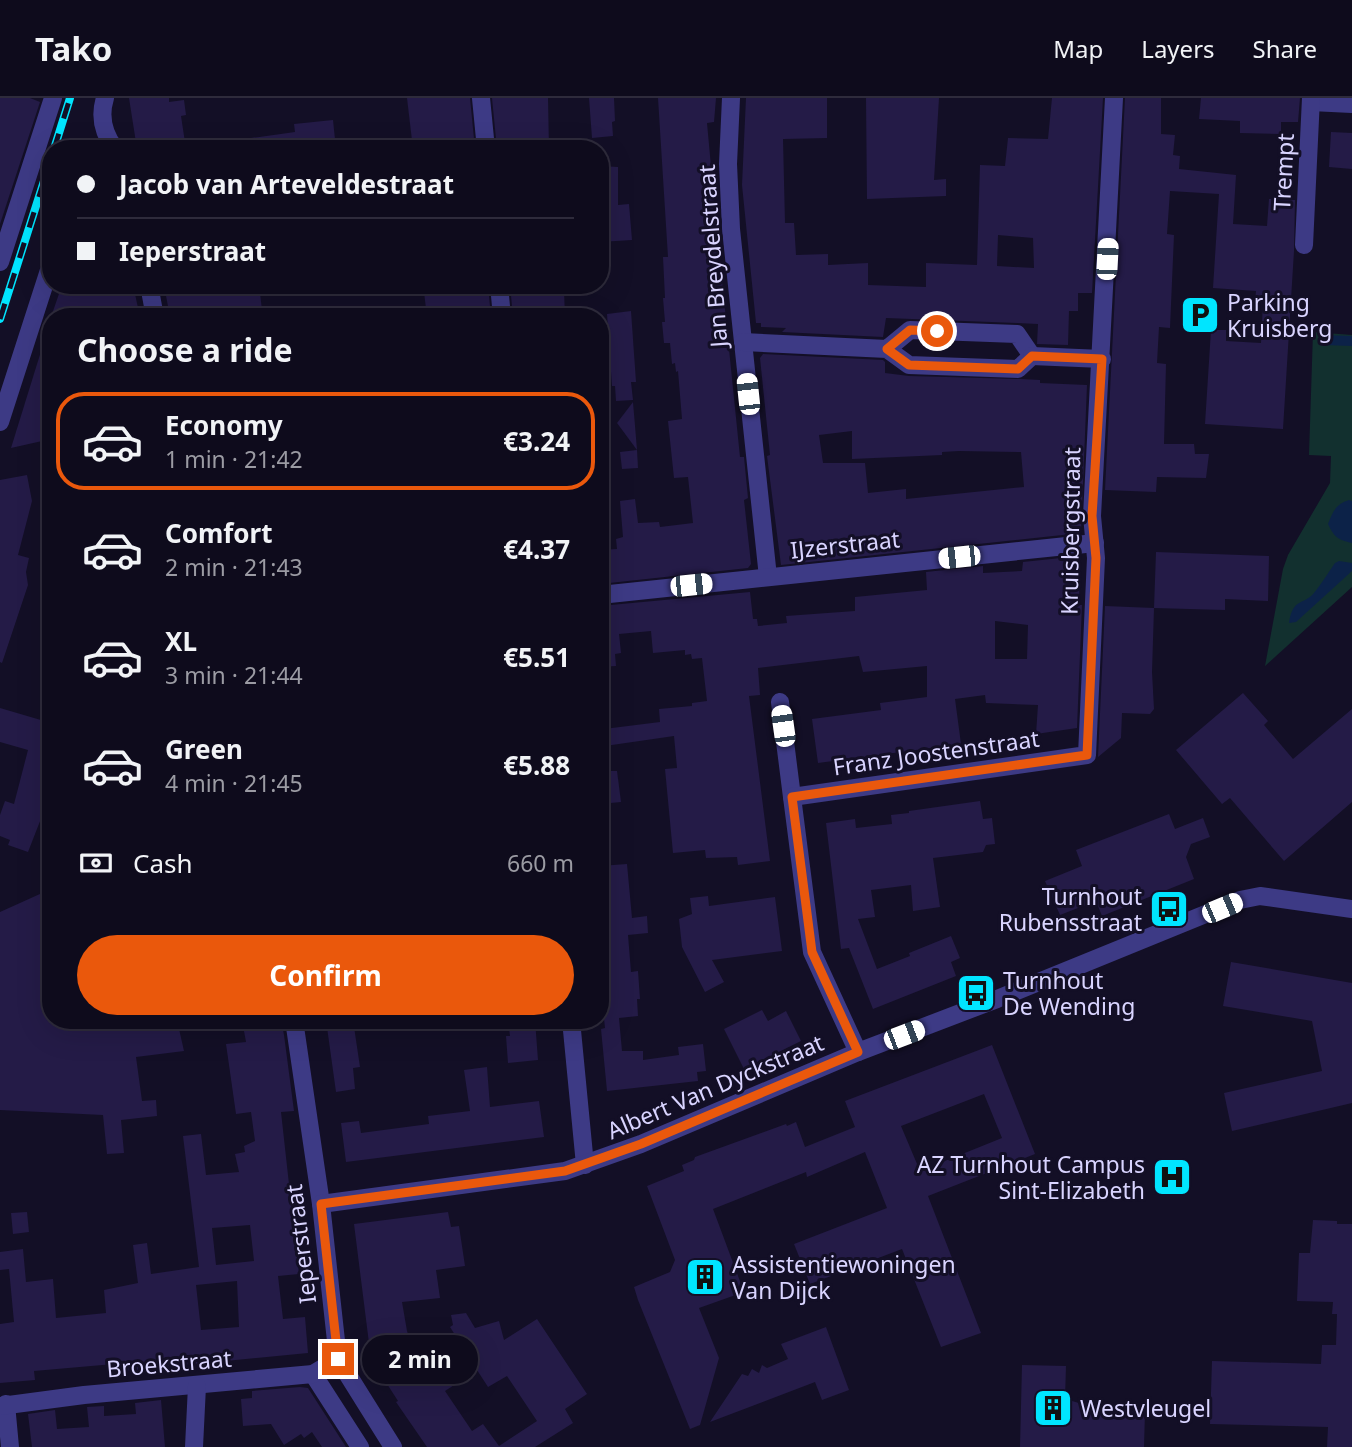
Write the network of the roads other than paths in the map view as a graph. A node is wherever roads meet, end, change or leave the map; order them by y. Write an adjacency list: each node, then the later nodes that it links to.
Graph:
1 (52, 98): 11 (street)
2 (105, 98): 8 (street)
3 (481, 98): 9 (street)
4 (732, 98): 13 (street, Jan Breydelstraat)
5 (1114, 98): 16 (street, Kruisbergstraat)
6 (1311, 100): 7 (street, Trempt); 10 (street, Trempt)
7 (1352, 104)
8 (107, 140)
9 (485, 140)
10 (1304, 245)
11 (0, 262)
12 (42, 292): 17 (street)
13 (743, 341): 14 (street); 19 (street, Jan Breydelstraat)
14 (887, 349): 15 (street); 15 (street)
15 (1032, 356): 16 (street)
16 (1102, 359): 18 (street, Kruisbergstraat)
17 (0, 422)
18 (1095, 543): 19 (street, IJzerstraat); 22 (street, Kruisbergstraat)
19 (768, 577): 20 (street, IJzerstraat)
20 (609, 594)
21 (780, 702): 23 (street)
22 (1087, 755): 23 (street, Franz Joostenstraat)
23 (792, 797): 27 (street)
24 (1352, 909): 27 (street, Albert Van Dyckstraat)
25 (296, 1029): 29 (street, Ieperstraat)
26 (572, 1029): 28 (street)
27 (858, 1052): 28 (street, Albert Van Dyckstraat)
28 (585, 1165): 29 (street, Albert Van Dyckstraat)
29 (321, 1204): 30 (street, Ieperstraat)
30 (338, 1359): 31 (street, Broekstraat); 37 (street, Ieperstraat)
31 (313, 1374): 32 (street, Broekstraat); 36 (street)
32 (197, 1386): 33 (street, Broekstraat); 35 (street)
33 (3, 1405): 34 (street)
34 (10, 1447)
35 (194, 1447)
36 (360, 1447)
37 (393, 1447)

